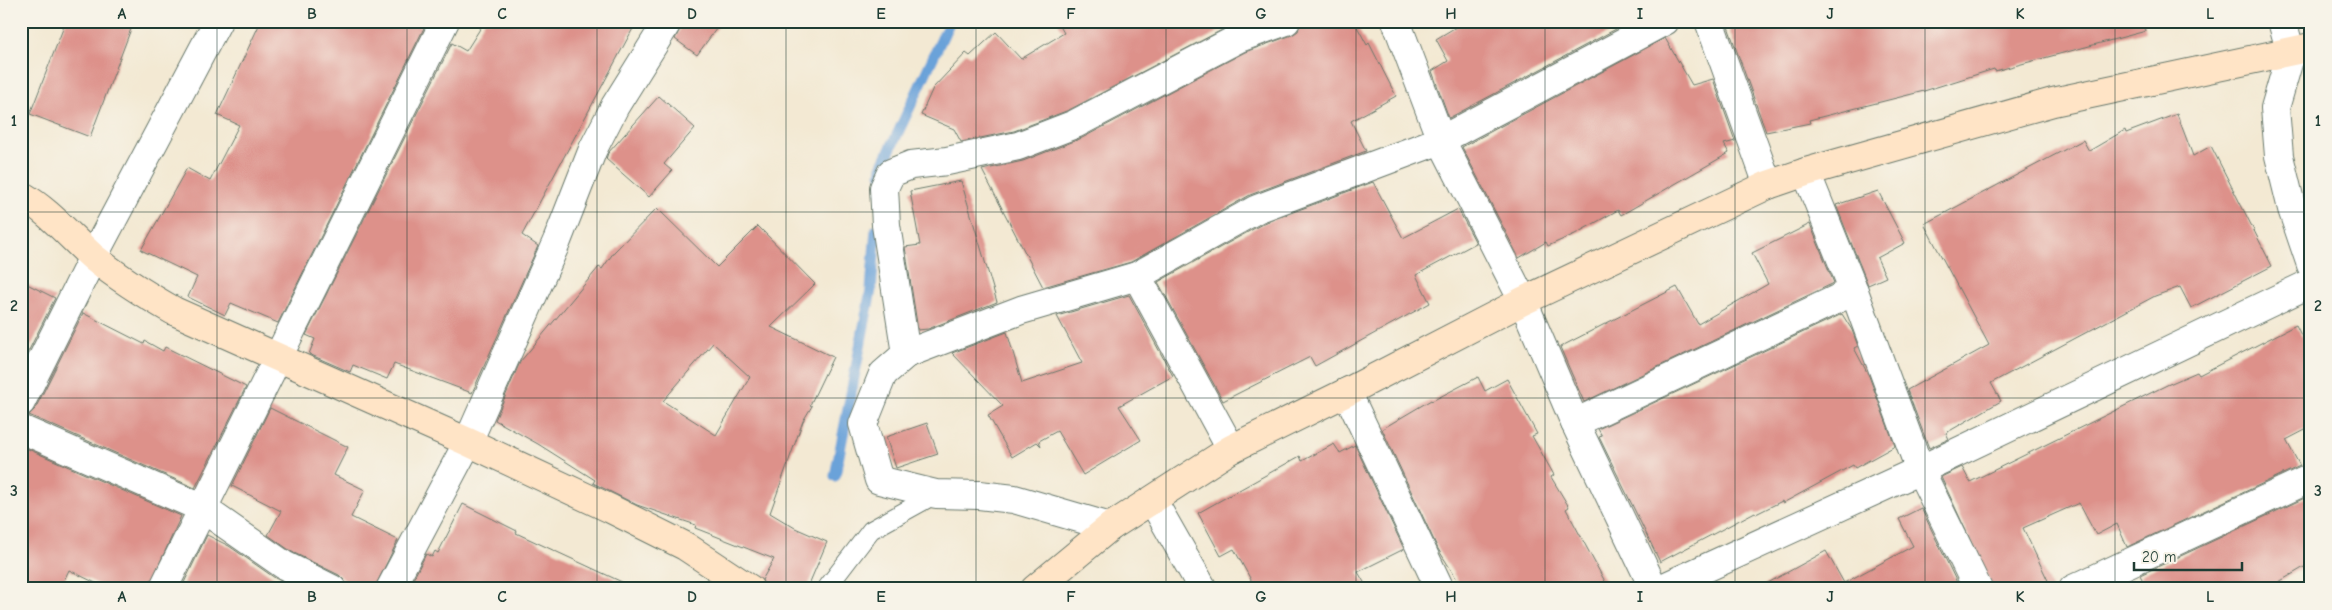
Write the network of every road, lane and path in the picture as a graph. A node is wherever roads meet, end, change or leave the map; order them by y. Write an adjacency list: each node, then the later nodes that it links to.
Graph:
1 (218, 21): 14 (street)
2 (445, 21): 21 (street)
3 (668, 21): 26 (street)
4 (1286, 21): 20 (street)
5 (1396, 21): 10 (street)
6 (1665, 21): 10 (street)
7 (1709, 21): 12 (street)
8 (2282, 21): 9 (street)
9 (2301, 50): 11 (street); 15 (street)
10 (1441, 140): 16 (street); 19 (street)
11 (1806, 172): 12 (street); 18 (street)
12 (1768, 185): 19 (street)
13 (21, 195): 14 (street)
14 (93, 257): 21 (street); 23 (street)
15 (2311, 265)
16 (1137, 276): 20 (street); 27 (street)
17 (2311, 283): 28 (street)
18 (1854, 291): 24 (street); 28 (street)
19 (1523, 301): 22 (street); 24 (street)
20 (906, 354): 30 (street)
21 (277, 357): 26 (street); 32 (street)
22 (1348, 392): 27 (street); 41 (street)
23 (21, 402)
24 (1575, 423): 42 (street)
25 (21, 429): 32 (street)
26 (468, 442): 36 (street); 37 (street)
27 (1231, 449): 31 (street)
28 (1920, 470): 43 (street); 44 (street)
29 (2311, 478): 45 (street)
30 (936, 494): 33 (street); 38 (lane)
31 (1153, 501): 33 (street); 40 (street)
32 (202, 508): 34 (street); 35 (street)
33 (1110, 527): 39 (street)
34 (163, 589)
35 (332, 589)
36 (390, 589)
37 (750, 589)
38 (826, 589)
39 (1035, 589)
40 (1203, 589)
41 (1440, 589)
42 (1654, 589)
43 (1660, 589)
44 (1978, 589)
45 (2073, 589)

